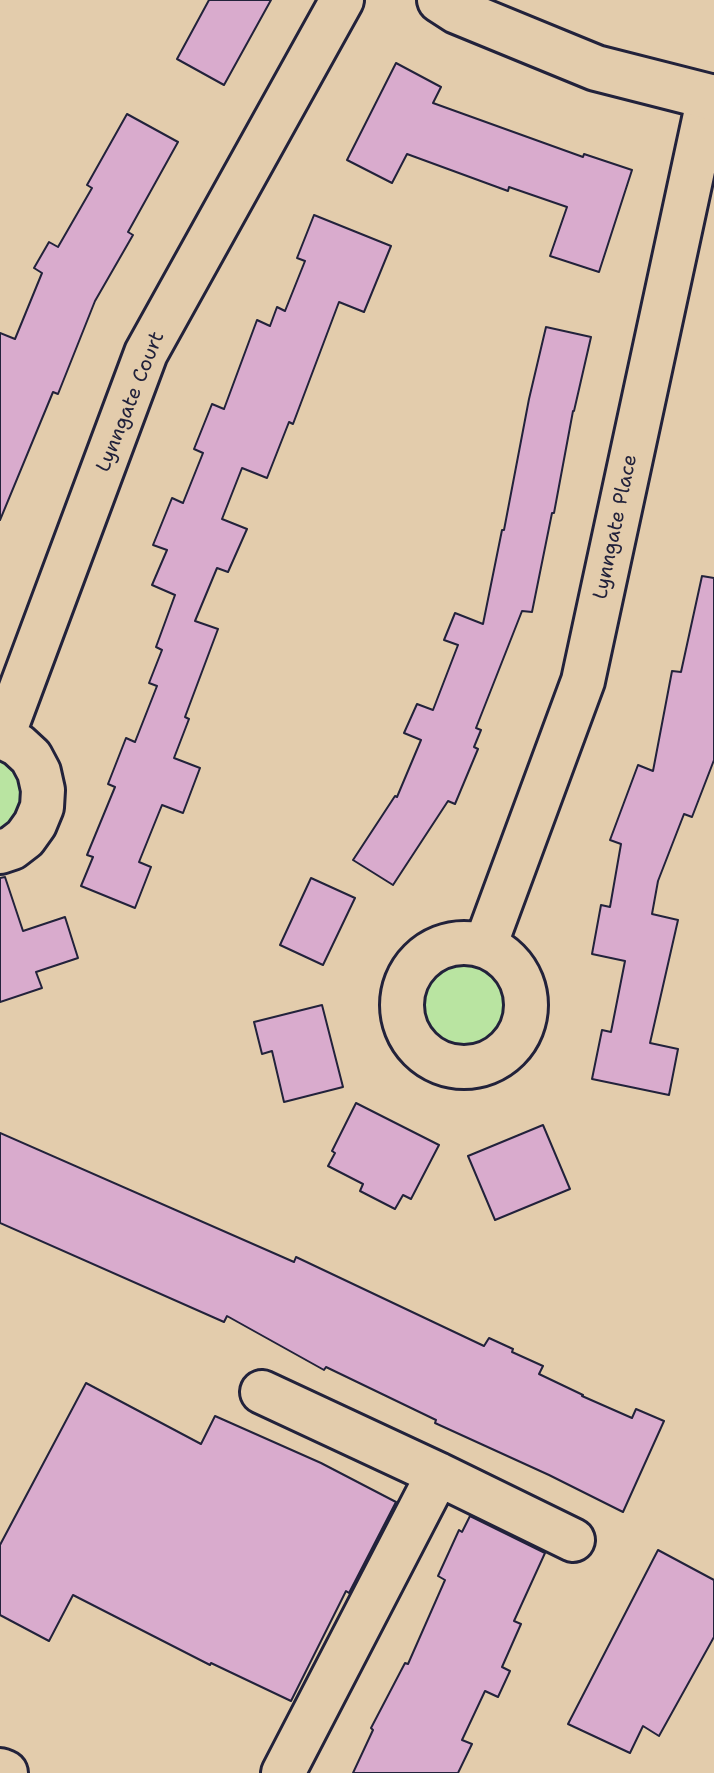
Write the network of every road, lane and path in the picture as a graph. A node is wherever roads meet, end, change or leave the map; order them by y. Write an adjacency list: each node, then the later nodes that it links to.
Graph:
1 (342, 0): 4 (street, Lynngate Court)
2 (440, 0): 3 (street)
3 (712, 97): 6 (street, Lynngate Place)
4 (1, 736): 5 (street, Lynngate Court)
5 (0, 852)
6 (485, 946)
7 (262, 1392): 8 (street)
8 (438, 1474): 9 (street); 10 (street)
9 (573, 1540)
10 (283, 1773)

